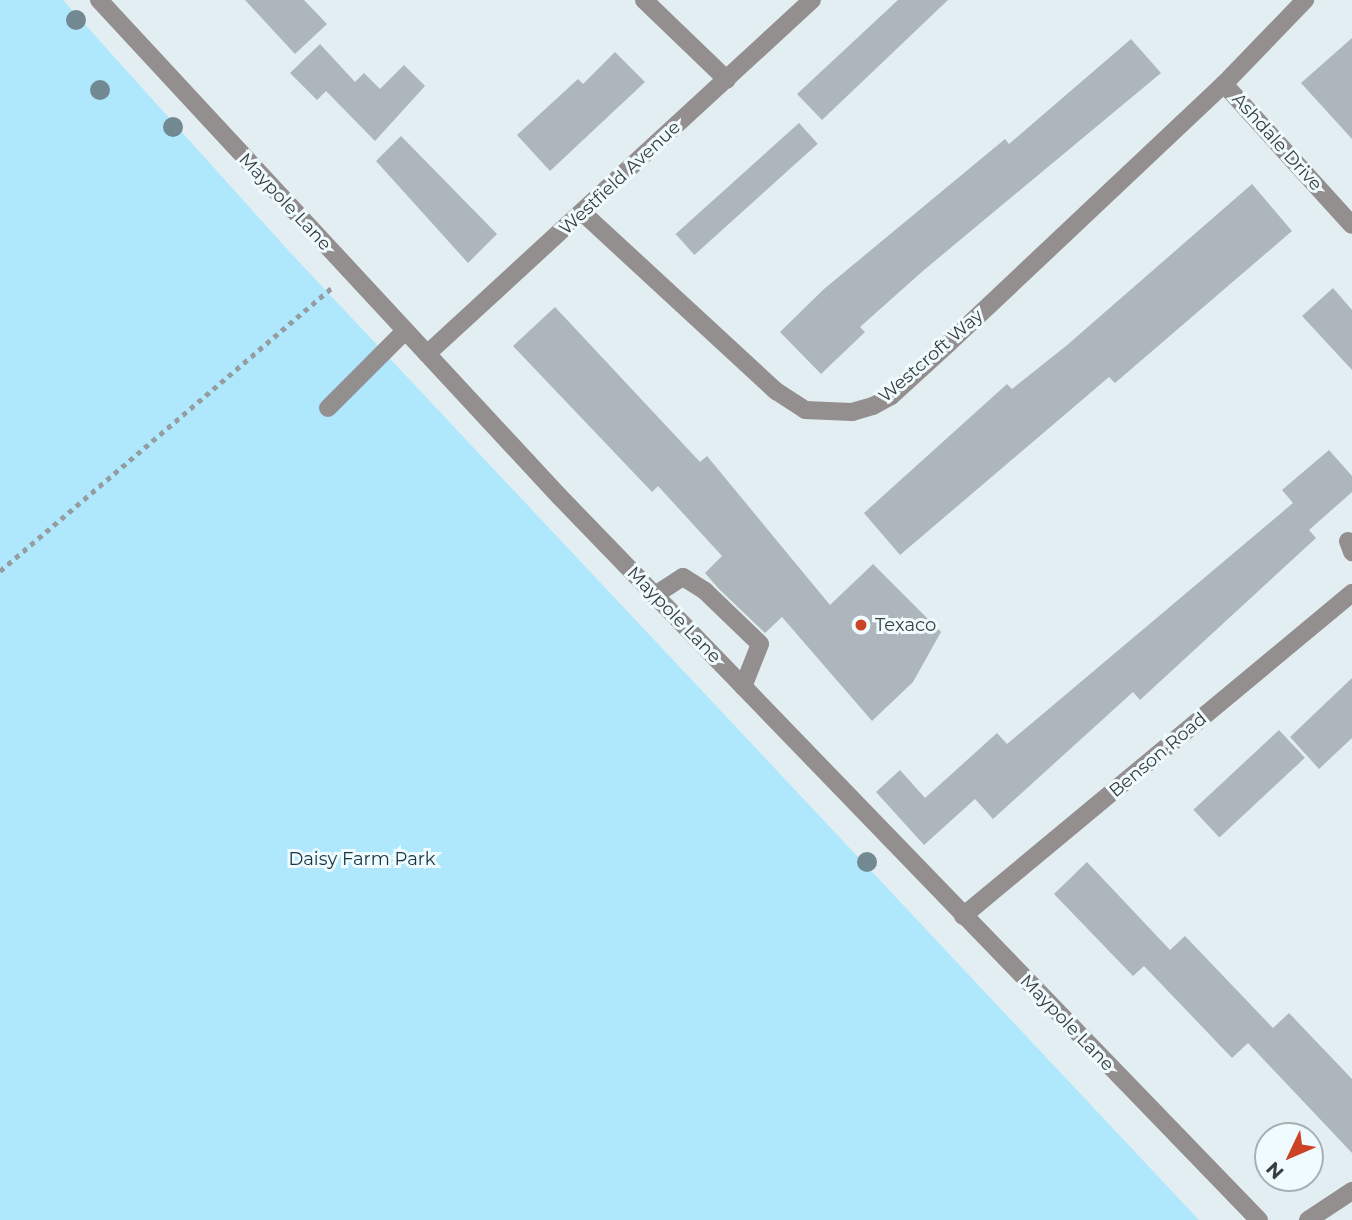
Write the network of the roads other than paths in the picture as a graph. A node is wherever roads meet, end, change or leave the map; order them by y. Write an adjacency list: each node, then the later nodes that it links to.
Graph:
1 (99, 0): 9 (street, Maypole Lane)
2 (644, 0): 5 (street)
3 (812, 0): 5 (street, Westfield Avenue)
4 (1305, 0): 6 (street, Ashdale Drive)
5 (727, 80): 7 (street, Westfield Avenue)
6 (1224, 84): 7 (street, Westcroft Way); 8 (street, Ashdale Drive)
7 (583, 213): 10 (street, Westfield Avenue)
8 (1352, 225)
9 (405, 331): 10 (street, Maypole Lane); 11 (street)
10 (427, 354): 13 (street, Maypole Lane)
11 (328, 408)
12 (1352, 593): 15 (street, Benson Road)
13 (655, 595): 14 (street, Maypole Lane); 14 (street)
14 (743, 687): 15 (street, Maypole Lane)
15 (963, 916): 17 (street, Maypole Lane)
16 (1352, 1191): 18 (street)
17 (1259, 1220)
18 (1308, 1220)

